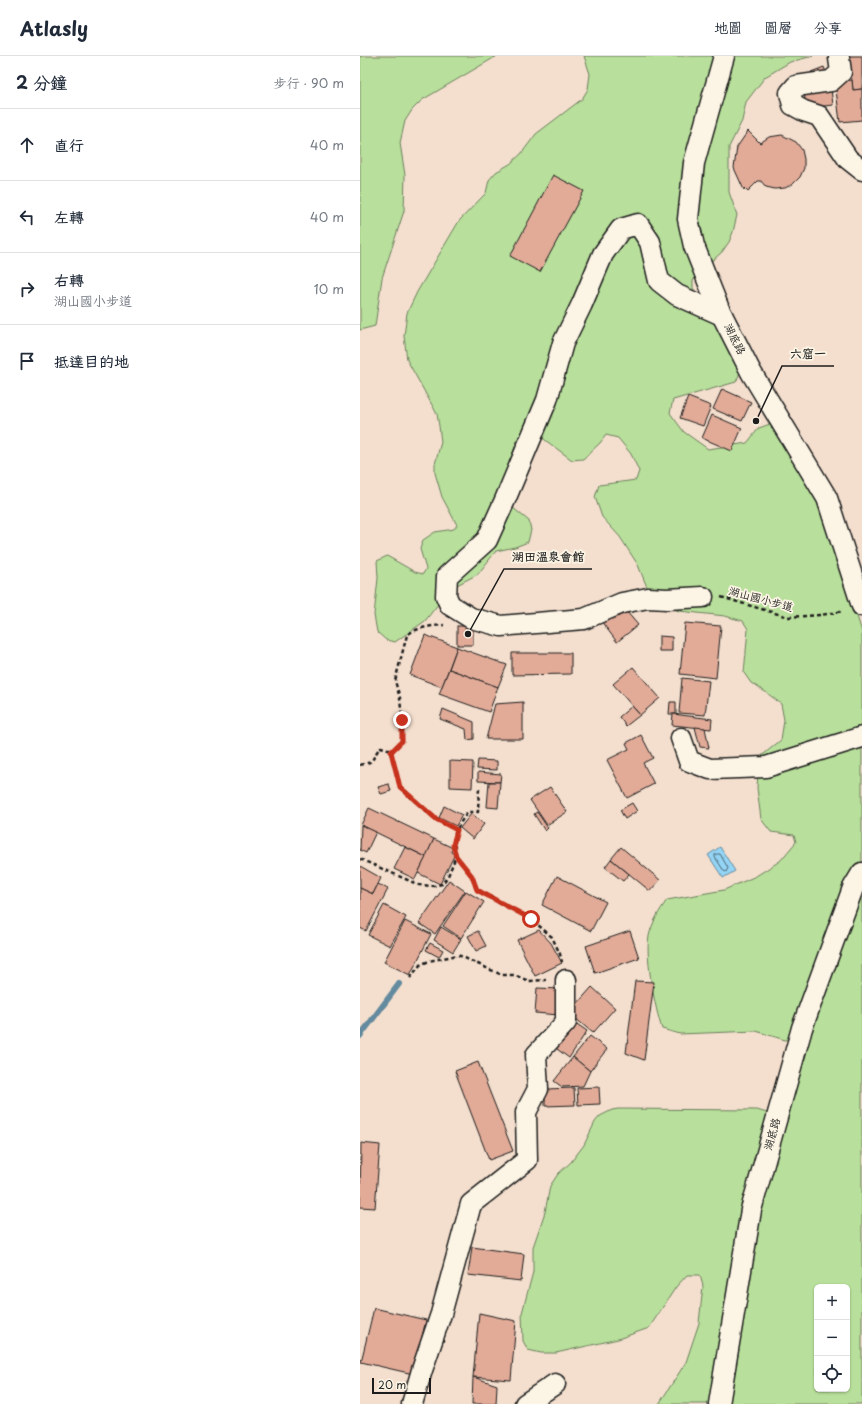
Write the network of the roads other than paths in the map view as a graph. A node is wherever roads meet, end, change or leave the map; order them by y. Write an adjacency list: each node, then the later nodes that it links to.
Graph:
1 (724, 56): 4 (street, 湖底路)
2 (839, 58): 3 (street)
3 (862, 170)
4 (722, 315): 5 (street); 6 (street, 湖底路)
5 (703, 597)
6 (855, 608)
7 (862, 737): 8 (street)
8 (681, 738)
9 (862, 873): 14 (street, 湖底路)
10 (566, 980): 12 (street)
11 (555, 1384): 13 (street)
12 (412, 1404)
13 (526, 1404)
14 (719, 1404)

